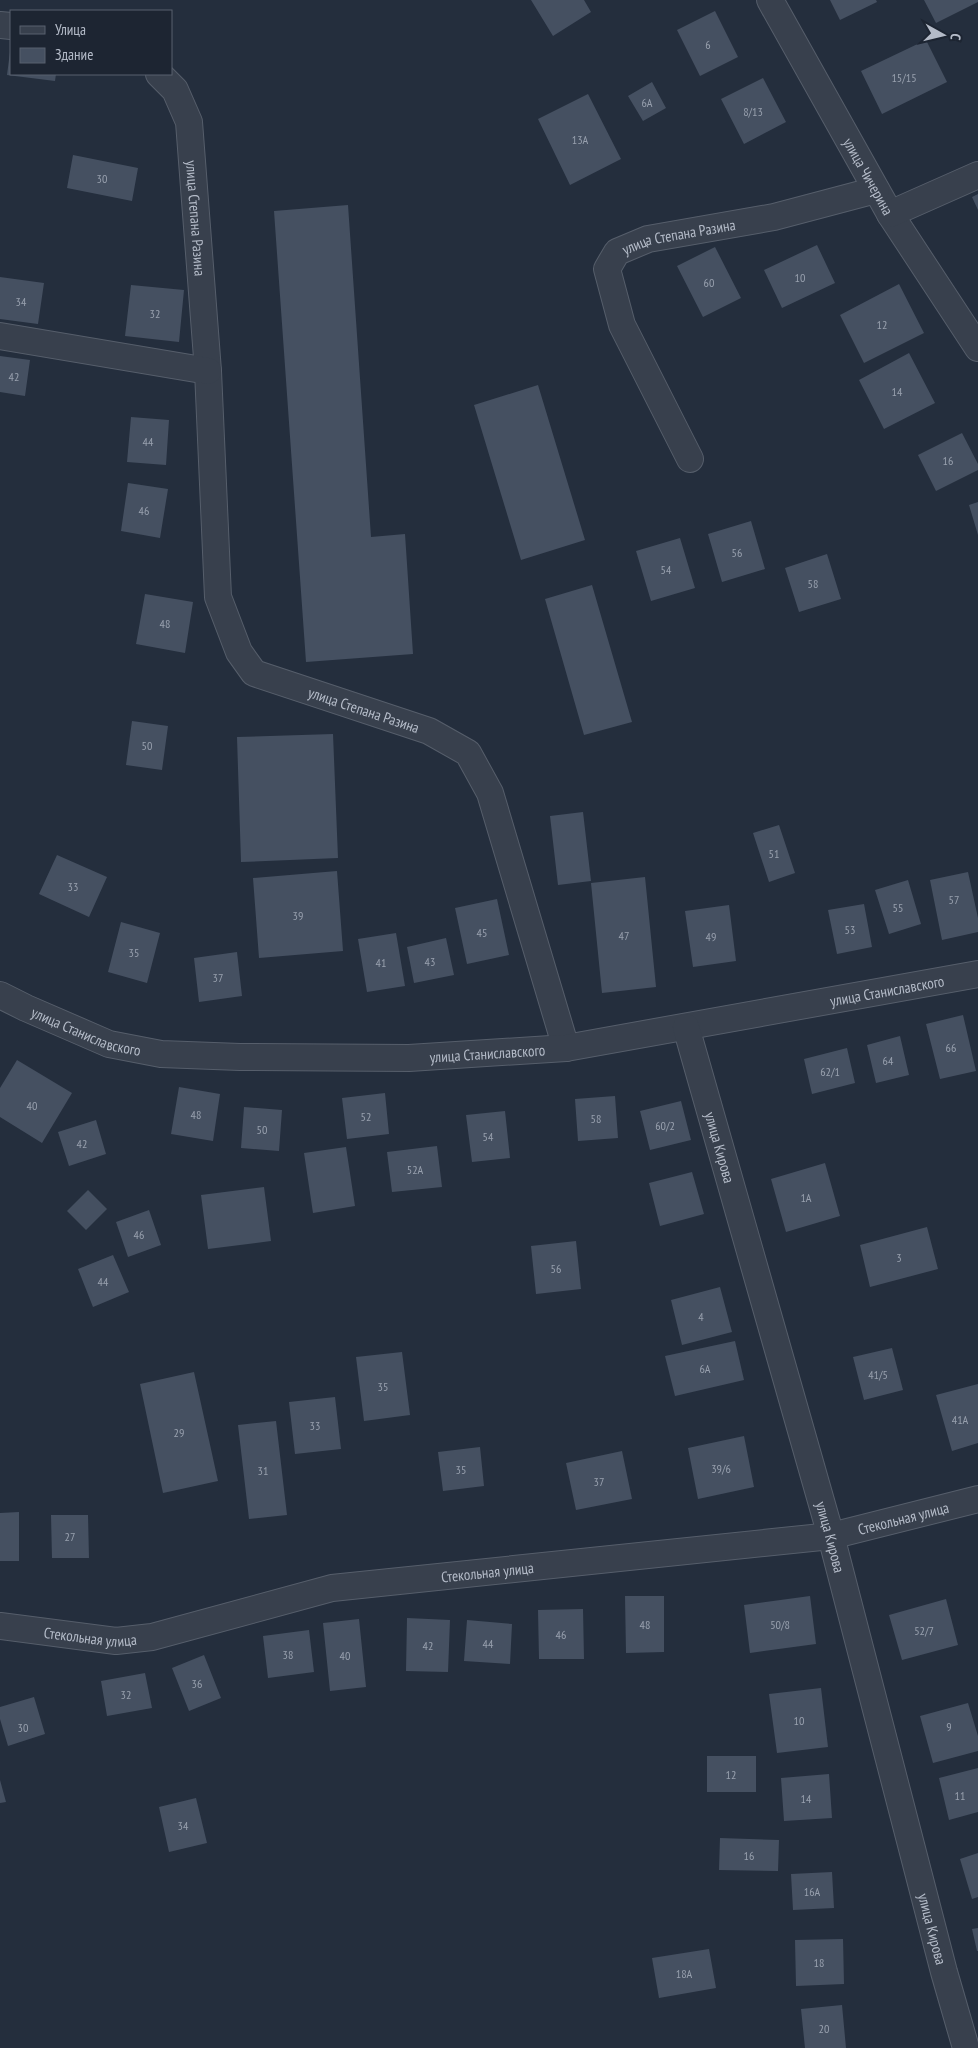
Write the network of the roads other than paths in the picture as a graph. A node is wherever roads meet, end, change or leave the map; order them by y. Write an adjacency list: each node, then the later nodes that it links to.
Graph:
1 (770, 0): 4 (street, улица Чичерина)
2 (160, 75): 8 (street, улица Степана Разина)
3 (978, 174): 5 (street)
4 (876, 190): 5 (street, улица Чичерина); 9 (street, улица Степана Разина)
5 (890, 214): 7 (street, улица Чичерина)
6 (0, 336): 8 (street)
7 (978, 348)
8 (208, 371): 13 (street, улица Степана Разина)
9 (690, 459)
10 (978, 974): 12 (street, улица Станиславского)
11 (0, 995): 13 (street, улица Станиславского)
12 (686, 1027): 13 (street, улица Станиславского); 15 (street, улица Кирова)
13 (566, 1048)
14 (978, 1499): 15 (street, Стекольная улица)
15 (831, 1536): 16 (street, Стекольная улица); 17 (street, улица Кирова)
16 (0, 1626)
17 (966, 2048)

